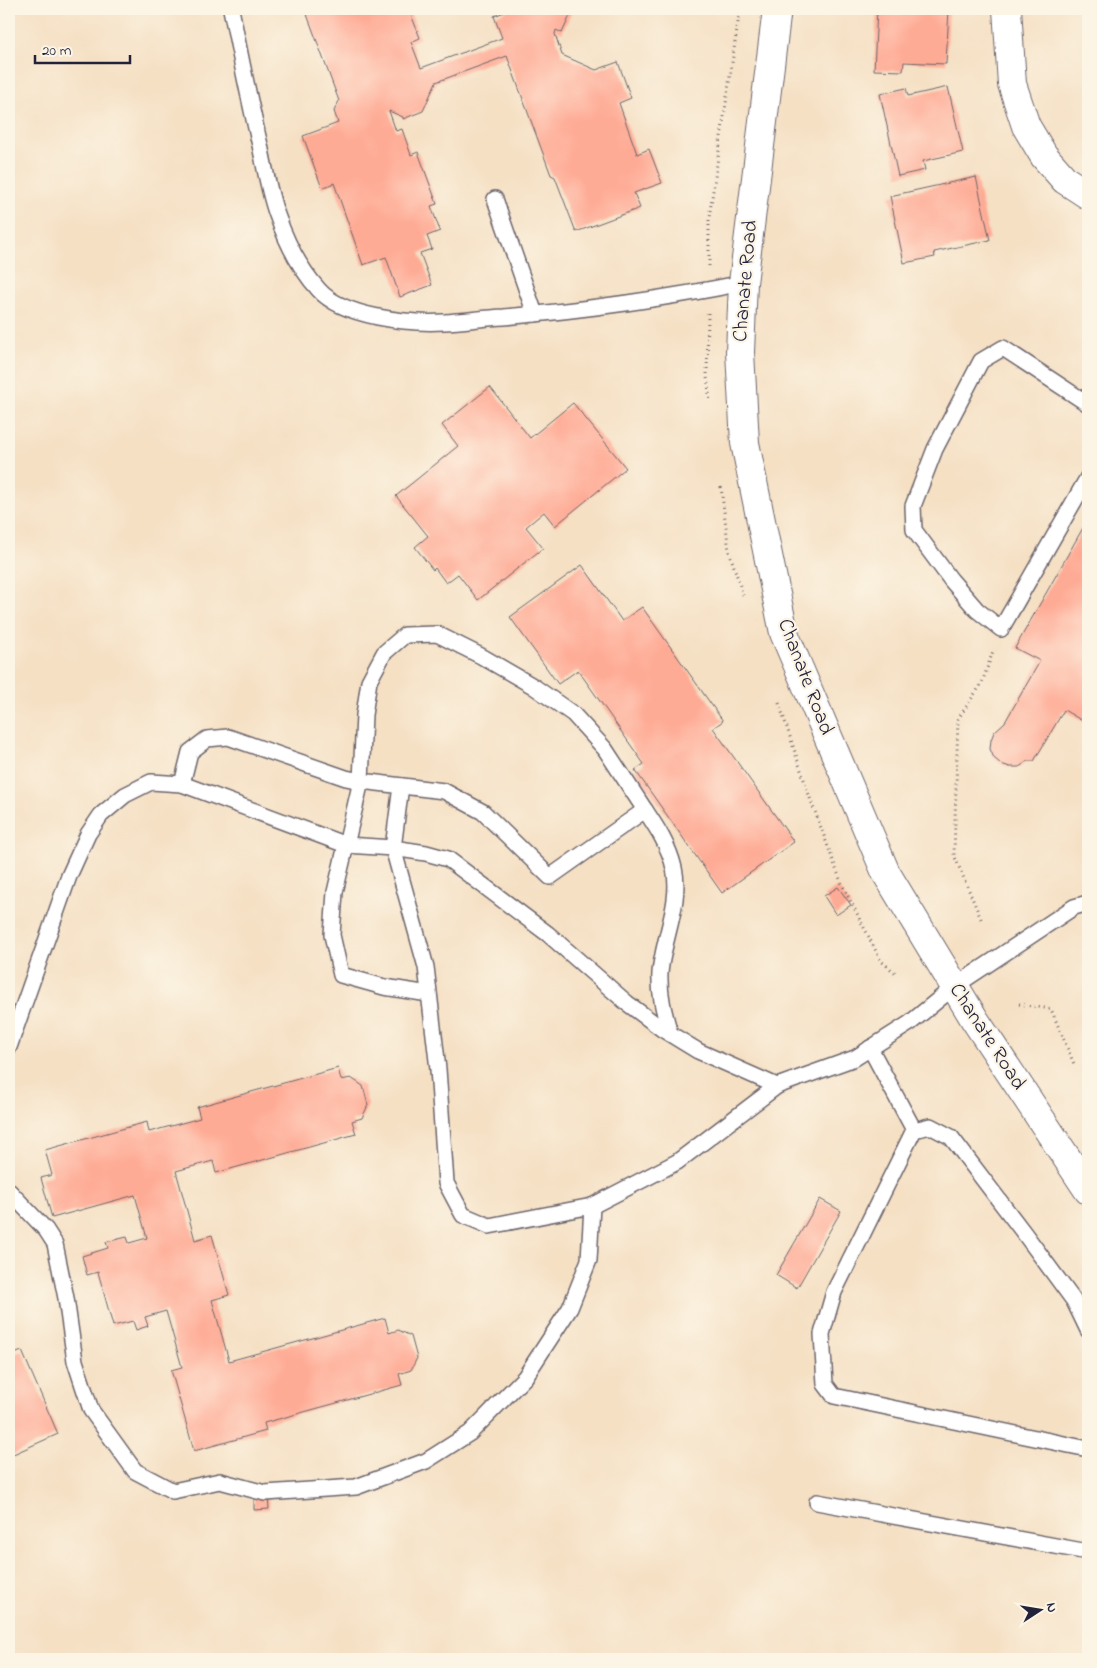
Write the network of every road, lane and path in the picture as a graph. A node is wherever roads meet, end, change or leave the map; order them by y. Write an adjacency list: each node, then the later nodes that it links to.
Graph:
1 (231, 9): 7 (lane)
2 (776, 9): 6 (street, Chanate Road)
3 (1007, 9): 4 (street)
4 (1088, 195)
5 (495, 199): 7 (lane)
6 (743, 283): 7 (lane); 19 (street, Chanate Road)
7 (535, 314)
8 (1088, 404): 10 (lane)
9 (1088, 477): 10 (lane)
10 (1001, 629): 18 (path)
11 (361, 781): 12 (lane); 13 (lane); 14 (lane); 15 (lane)
12 (182, 784): 15 (lane); 23 (lane)
13 (401, 786): 14 (lane); 16 (lane)
14 (645, 810): 22 (lane)
15 (346, 845): 16 (lane); 20 (lane)
16 (393, 848): 20 (lane); 22 (lane)
17 (1088, 903): 19 (lane)
18 (981, 919)
19 (955, 986): 24 (lane); 29 (street, Chanate Road)
20 (429, 994): 30 (lane)
21 (1019, 1004): 25 (path)
22 (670, 1033): 26 (lane)
23 (9, 1047)
24 (870, 1048): 26 (lane); 27 (lane)
25 (1074, 1064)
26 (777, 1086): 30 (lane)
27 (914, 1130): 31 (lane); 32 (lane)
28 (9, 1190): 30 (lane)
29 (1088, 1190)
30 (592, 1206)
31 (1088, 1330)
32 (1088, 1448)
33 (817, 1502): 34 (lane)
34 (1088, 1552)

